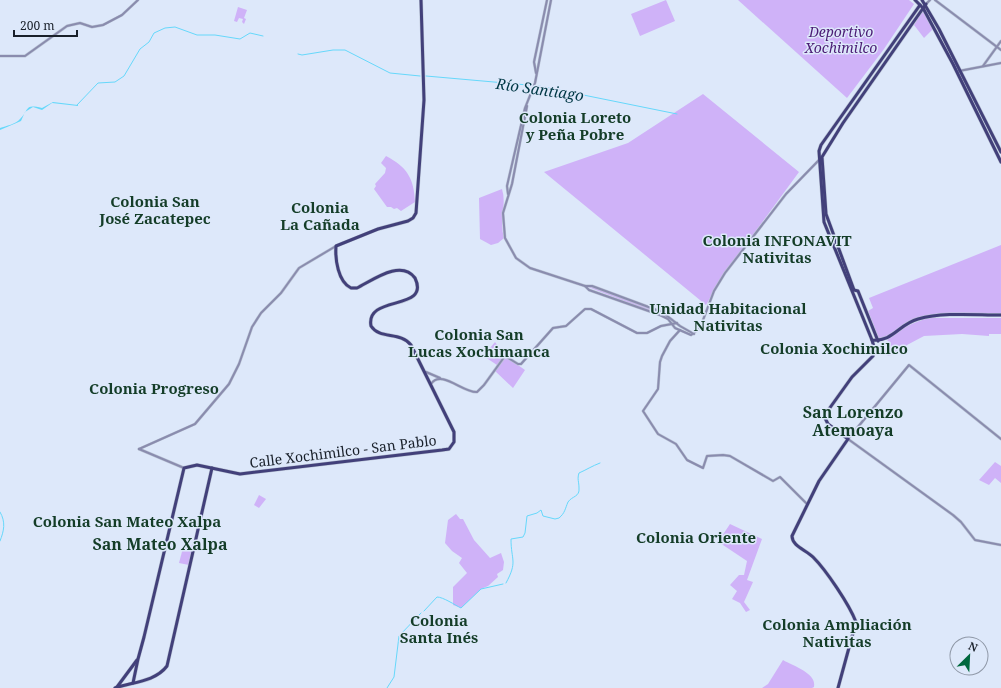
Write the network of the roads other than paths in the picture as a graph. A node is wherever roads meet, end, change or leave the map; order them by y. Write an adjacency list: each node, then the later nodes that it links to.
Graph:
1 (138, 0): 18 (street)
2 (421, 0): 26 (main road)
3 (914, 0): 10 (main road)
4 (921, 0): 9 (main road); 10 (street)
5 (930, 0): 9 (street)
6 (935, 0): 16 (street)
7 (547, 1): 8 (street); 22 (street)
8 (550, 2): 22 (street)
9 (926, 4): 11 (main road); 12 (main road)
10 (920, 5): 11 (main road); 13 (main road)
11 (923, 8): 12 (main road); 13 (main road)
12 (938, 30): 21 (main road)
13 (904, 32): 15 (main road)
14 (1001, 41): 16 (street)
15 (895, 45): 24 (main road); 24 (main road)
16 (997, 47): 17 (street); 20 (street)
17 (1001, 50)
18 (0, 56)
19 (1001, 63): 20 (street)
20 (982, 66): 21 (street)
21 (959, 72): 23 (main road); 25 (main road)
22 (536, 76): 27 (street)
23 (1001, 152)
24 (821, 161): 34 (street); 36 (main road); 37 (main road)
25 (1001, 162)
26 (336, 246): 39 (main road); 44 (street)
27 (585, 286): 28 (street); 29 (street)
28 (660, 311): 29 (street); 31 (street)
29 (660, 315): 32 (street)
30 (1001, 315): 37 (main road)
31 (676, 324): 32 (street); 34 (street)
32 (674, 327): 33 (street); 35 (street); 40 (street)
33 (680, 330): 34 (street); 35 (street)
34 (684, 330)
35 (676, 334): 46 (street)
36 (872, 340): 37 (main road); 38 (main road)
37 (878, 341): 38 (main road)
38 (874, 347): 42 (main road)
39 (426, 372): 40 (street); 41 (main road)
40 (441, 378): 41 (street)
41 (432, 384): 45 (main road, Calle Xochimilco - San Pablo)
42 (848, 439): 43 (street); 46 (main road); 47 (street)
43 (1001, 439)
44 (184, 468): 45 (main road); 48 (main road)
45 (212, 468): 49 (main road)
46 (807, 504): 51 (main road)
47 (1001, 545)
48 (138, 659): 49 (main road); 50 (main road)
49 (133, 683): 50 (main road)
50 (116, 688)
51 (838, 688)

